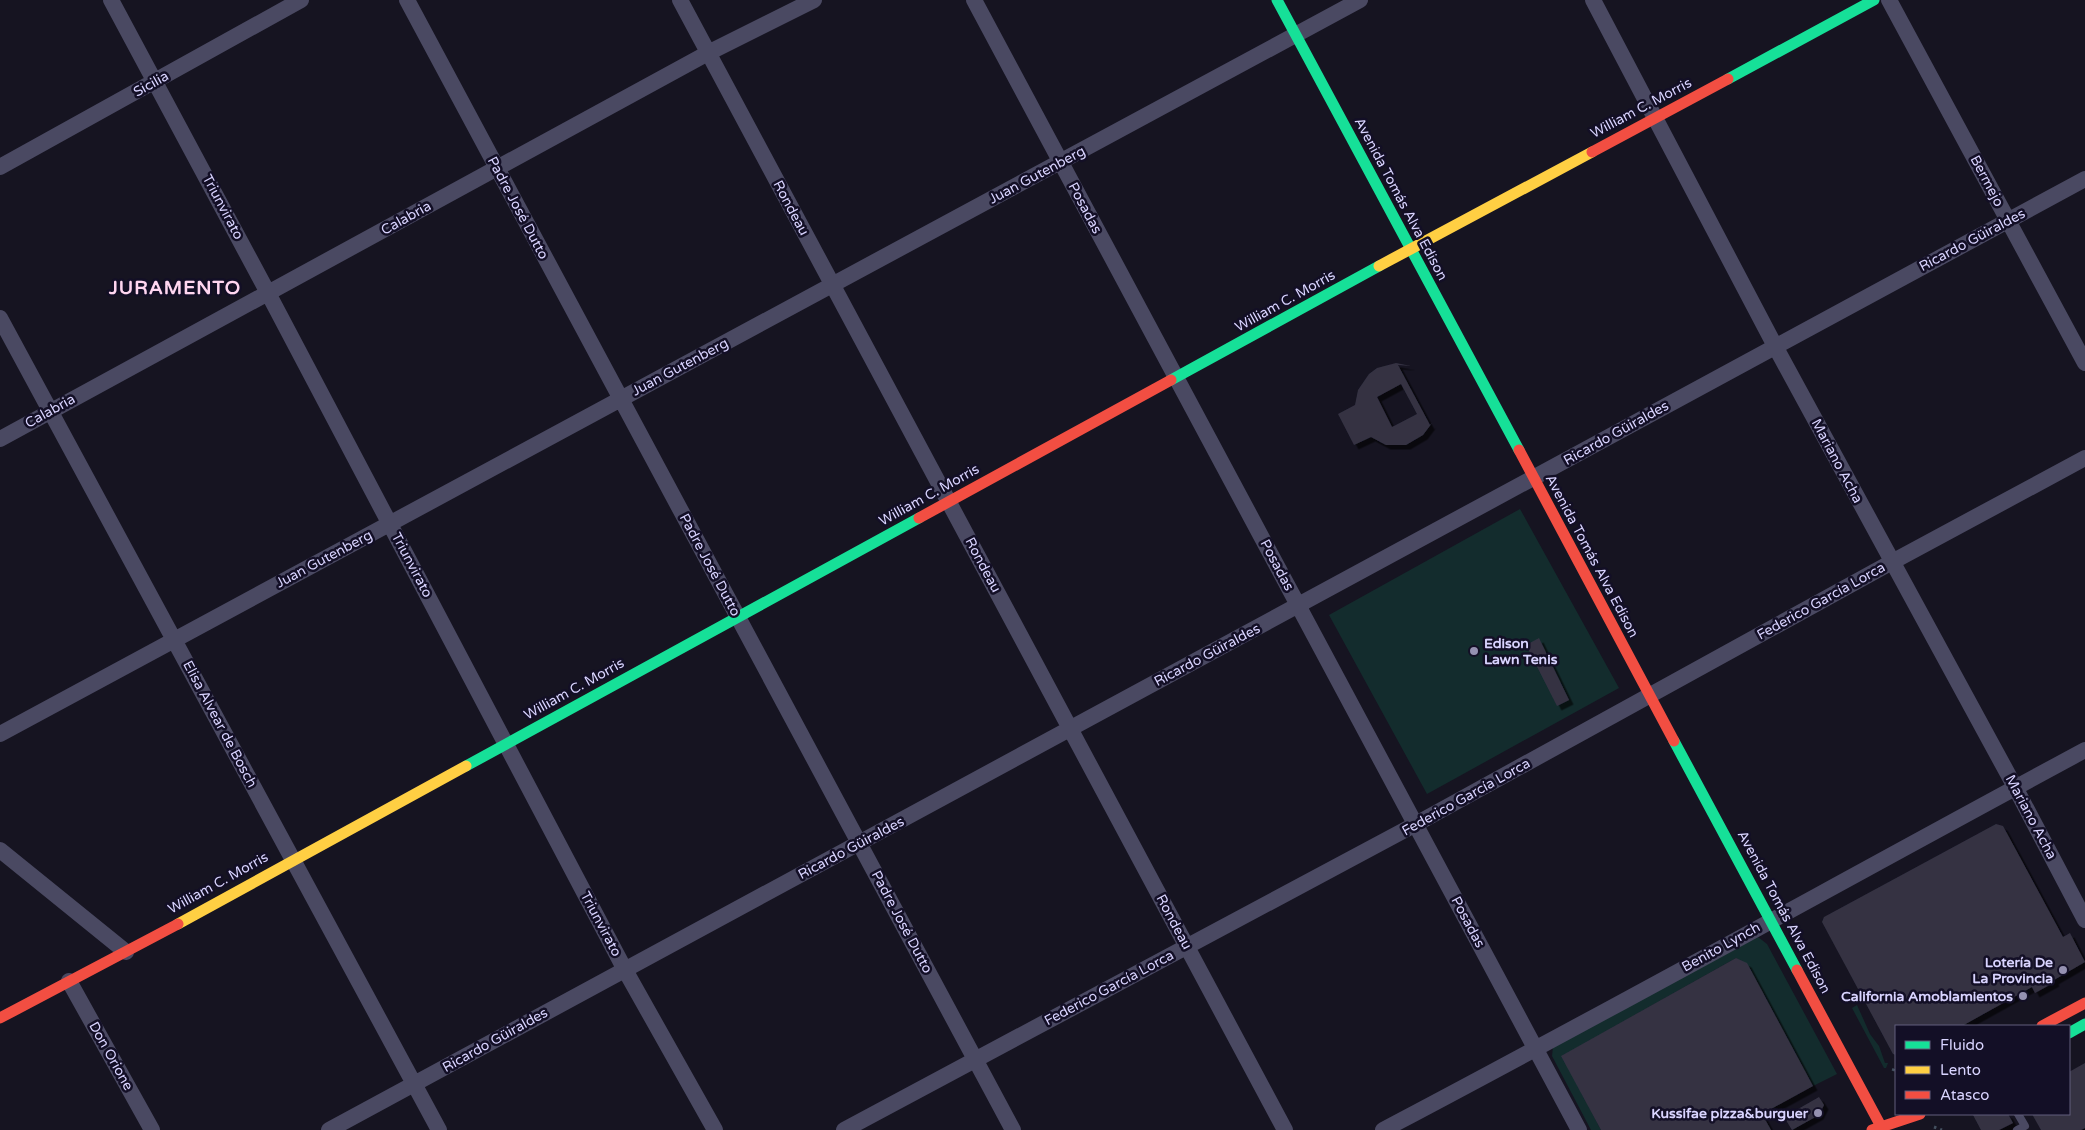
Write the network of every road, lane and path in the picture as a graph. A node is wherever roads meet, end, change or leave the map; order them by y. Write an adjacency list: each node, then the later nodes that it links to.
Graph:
1 (111, 0): 14 (street, Triunvirato)
2 (301, 0): 14 (street, Sicilia)
3 (407, 0): 18 (street, Padre José Dutto)
4 (680, 0): 13 (street, Rondeau)
5 (814, 0): 13 (street, Calabria)
6 (974, 0): 16 (street, Posadas)
7 (1277, 0): 12 (street, Avenida Tomás Alva Edison)
8 (1360, 0): 12 (street, Juan Gutenberg)
9 (1593, 0): 15 (street, Mariano Acha)
10 (1874, 0): 15 (street, William C. Morris)
11 (1889, 0): 20 (street, Bermejo)
12 (1296, 35): 16 (street, Juan Gutenberg); 21 (street, Avenida Tomás Alva Edison)
13 (708, 53): 18 (street, Calabria); 22 (street, Rondeau)
14 (155, 82): 17 (street, Sicilia); 23 (street, Triunvirato)
15 (1655, 118): 21 (street, William C. Morris); 25 (street, Mariano Acha)
16 (1061, 162): 22 (street, Juan Gutenberg); 27 (street, Posadas)
17 (0, 167)
18 (497, 168): 23 (street, Calabria); 28 (street, Padre José Dutto)
19 (2085, 179): 20 (street, Ricardo Güiraldes)
20 (2008, 221): 25 (street, Ricardo Güiraldes); 26 (street, Bermejo)
21 (1411, 249): 27 (street, William C. Morris); 32 (street, Avenida Tomás Alva Edison)
22 (832, 285): 28 (street, Juan Gutenberg); 33 (street, Rondeau)
23 (268, 292): 29 (street, Calabria); 34 (street, Triunvirato)
24 (0, 318): 29 (street, Elisa Alvear de Bosch)
25 (1775, 346): 32 (street, Ricardo Güiraldes); 35 (street, Mariano Acha)
26 (2085, 363)
27 (1176, 377): 33 (street, William C. Morris); 36 (street, Posadas)
28 (621, 399): 34 (street, Juan Gutenberg); 37 (street, Padre José Dutto)
29 (50, 411): 30 (street, Calabria); 38 (street, Elisa Alvear de Bosch)
30 (0, 439)
31 (2085, 458): 35 (street, Federico García Lorca)
32 (1534, 478): 36 (street, Ricardo Güiraldes); 39 (street, Avenida Tomás Alva Edison)
33 (948, 502): 37 (street, William C. Morris); 40 (street, Rondeau)
34 (390, 523): 38 (street, Juan Gutenberg); 42 (street, Triunvirato)
35 (1892, 562): 39 (street, Federico García Lorca); 44 (street, Mariano Acha)
36 (1299, 606): 40 (street, Ricardo Güiraldes); 45 (street, Posadas)
37 (738, 617): 42 (street, William C. Morris); 46 (street, Padre José Dutto)
38 (174, 640): 41 (street, Juan Gutenberg); 48 (street, Elisa Alvear de Bosch)
39 (1651, 696): 45 (street, Federico García Lorca); 49 (street, Avenida Tomás Alva Edison)
40 (1070, 729): 46 (street, Ricardo Güiraldes); 51 (street, Rondeau)
41 (0, 734)
42 (506, 743): 48 (street, William C. Morris); 53 (street, Triunvirato)
43 (2085, 750): 44 (street, Benito Lynch)
44 (2015, 787): 49 (street, Benito Lynch); 50 (street, Mariano Acha)
45 (1416, 824): 51 (street, Federico García Lorca); 60 (street, Posadas)
46 (860, 843): 53 (street, Ricardo Güiraldes); 61 (street, Padre José Dutto)
47 (0, 850): 52 (street)
48 (293, 859): 52 (street, William C. Morris); 64 (street, Elisa Alvear de Bosch)
49 (1771, 920): 60 (street, Benito Lynch); 68 (street, Avenida Tomás Alva Edison)
50 (2085, 920)
51 (1187, 947): 61 (street, Federico García Lorca); 75 (street, Rondeau)
52 (126, 952): 54 (street, William C. Morris)
53 (625, 970): 64 (street, Ricardo Güiraldes); 72 (street, Triunvirato)
54 (70, 981): 56 (street, William C. Morris); 69 (street, Don Orione)
55 (2085, 1003): 58 (street)
56 (0, 1018)
57 (2085, 1024): 59 (street)
58 (2044, 1025)
59 (2070, 1032)
60 (1536, 1049): 76 (street, Benito Lynch); 77 (street, Posadas)
61 (976, 1060): 73 (street, Federico García Lorca); 74 (street, Padre José Dutto)
62 (1895, 1066): 63 (path)
63 (1893, 1071)
64 (414, 1084): 70 (street, Ricardo Güiraldes); 71 (street, Elisa Alvear de Bosch)
65 (1895, 1109): 68 (street)
66 (1918, 1115): 68 (street)
67 (2019, 1115): 78 (lane)
68 (1879, 1128)
69 (152, 1130)
70 (329, 1130)
71 (439, 1130)
72 (715, 1130)
73 (844, 1130)
74 (1013, 1130)
75 (1285, 1130)
76 (1384, 1130)
77 (1579, 1130)
78 (2017, 1130)

